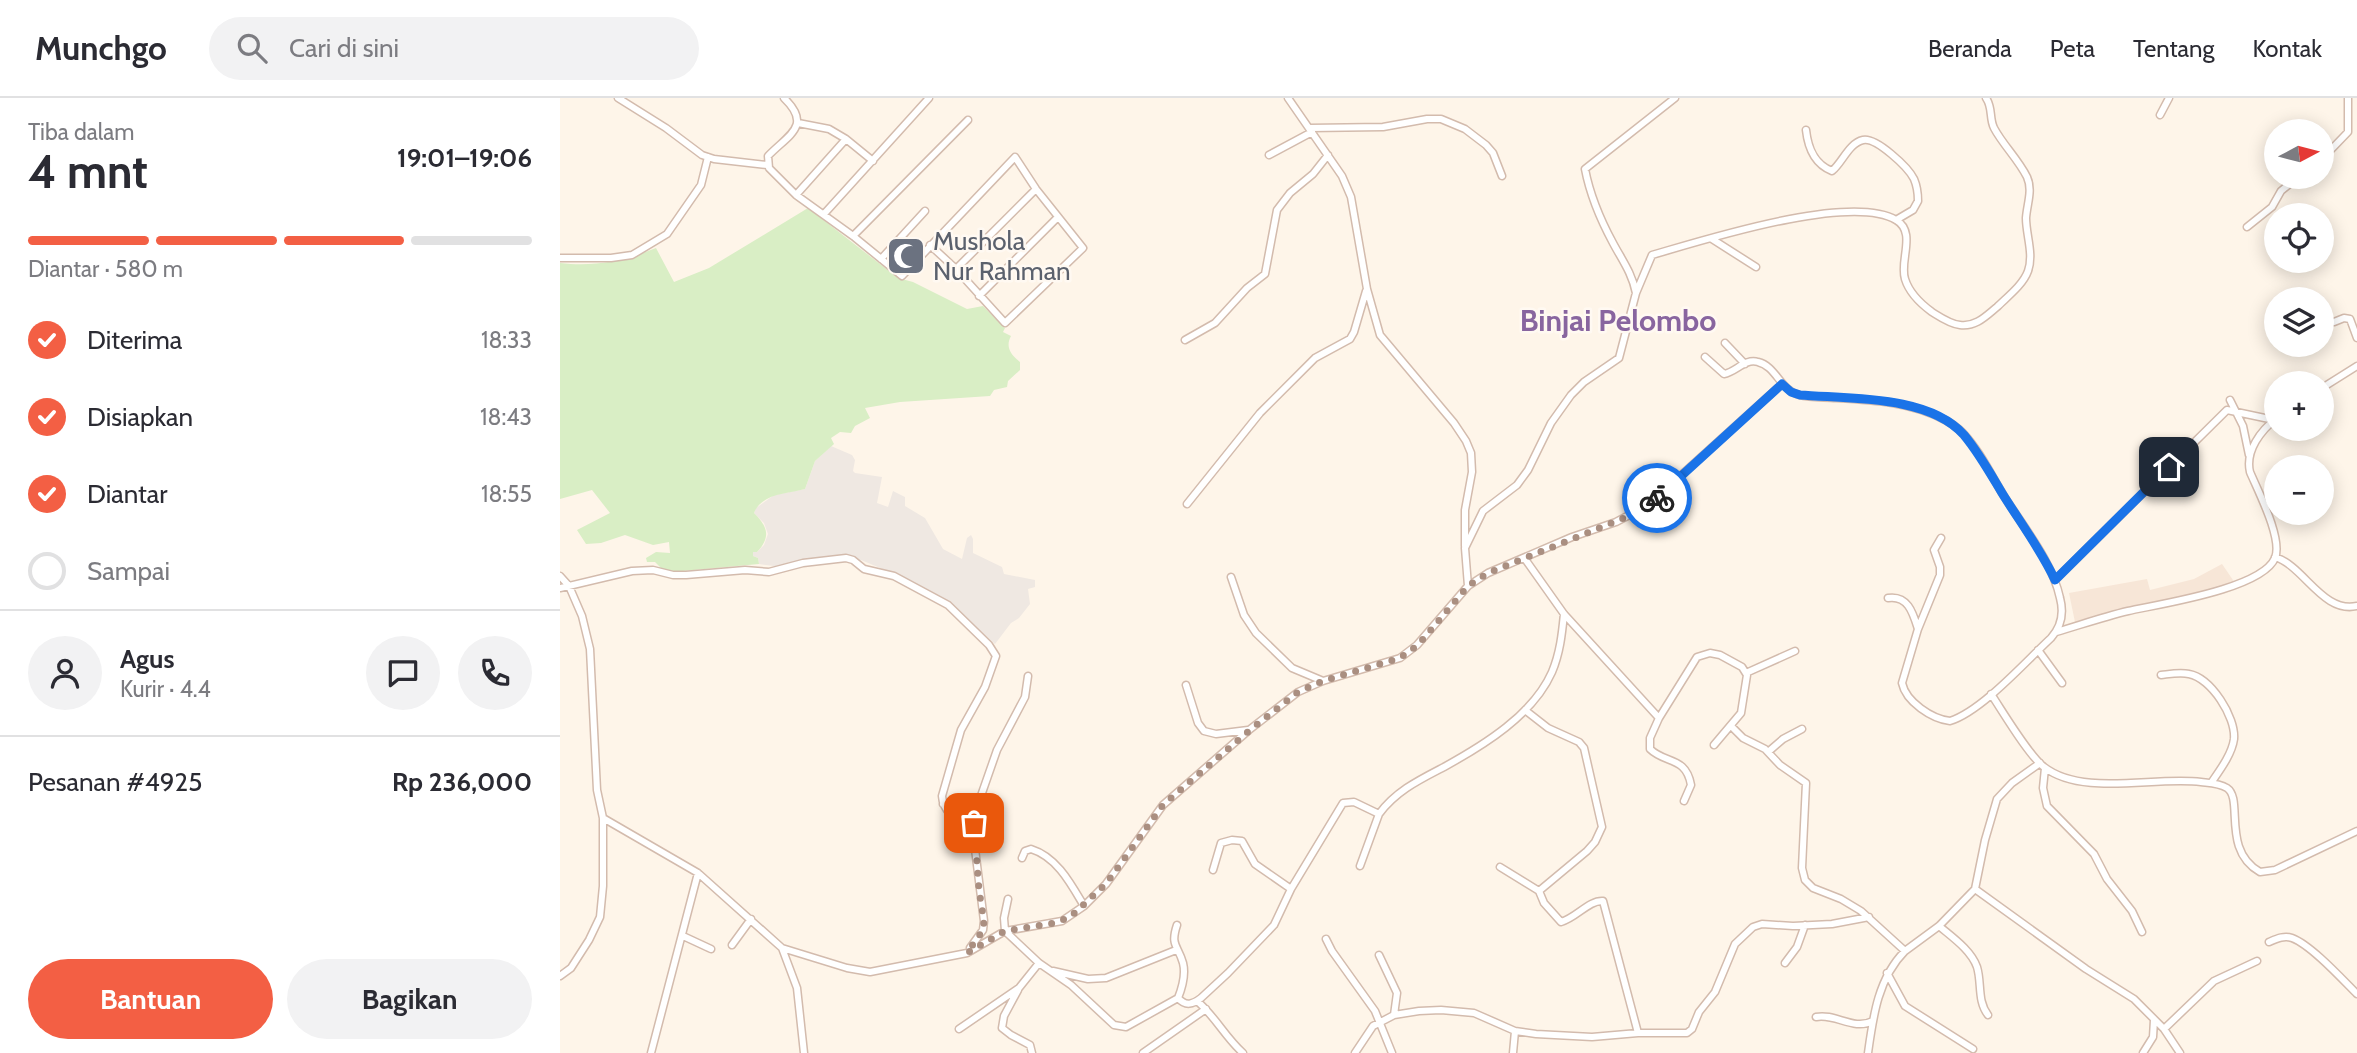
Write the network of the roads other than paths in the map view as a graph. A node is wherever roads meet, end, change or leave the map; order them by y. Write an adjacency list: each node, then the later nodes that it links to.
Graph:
1 (618, 98): 20 (street)
2 (784, 98): 11 (street)
3 (929, 98): 21 (street)
4 (1675, 98): 40 (street)
5 (1986, 98): 30 (street)
6 (2169, 98): 9 (street)
7 (2348, 98): 15 (street)
8 (1290, 99): 12 (street)
9 (2160, 115)
10 (968, 120): 32 (street)
11 (798, 124): 16 (street); 22 (street)
12 (1311, 130): 18 (street); 19 (street); 23 (street)
13 (1805, 130): 30 (street)
14 (2357, 134): 15 (street)
15 (2347, 135): 17 (street)
16 (846, 139): 21 (street); 26 (street)
17 (2334, 147)
18 (1269, 155)
19 (1328, 155): 39 (street); 44 (street)
20 (708, 157): 22 (street); 35 (street)
21 (873, 162): 28 (street)
22 (767, 165): 26 (street)
23 (1502, 176)
24 (1036, 189): 29 (street); 34 (street); 38 (street)
25 (2283, 189): 31 (street)
26 (796, 195): 28 (street)
27 (925, 211): 36 (street)
28 (824, 214): 32 (street)
29 (1057, 218): 41 (street); 41 (street)
30 (1896, 220): 33 (street)
31 (2247, 227)
32 (853, 236): 36 (street)
33 (1712, 239): 37 (street); 40 (street)
34 (930, 246): 36 (street); 38 (street)
35 (560, 258)
36 (881, 259)
37 (1756, 267)
38 (956, 269): 41 (street)
39 (1367, 289): 56 (street); 58 (street)
40 (1636, 293): 58 (street)
41 (979, 296)
42 (2334, 322): 43 (street)
43 (2357, 338)
44 (1185, 340)
45 (1725, 343): 47 (street)
46 (1705, 357): 47 (street)
47 (1745, 364): 50 (street)
48 (2355, 369): 49 (street)
49 (2334, 381)
50 (1782, 384): 60 (street); 63 (street)
51 (2230, 400): 52 (street)
52 (2236, 411): 53 (street); 55 (street); 63 (street)
53 (2264, 417)
54 (2264, 431): 55 (street)
55 (2249, 456): 59 (street)
56 (1186, 504)
57 (1941, 538): 70 (street)
58 (1465, 548): 65 (street)
59 (2275, 557): 68 (street); 71 (street)
60 (1525, 559): 65 (street); 69 (street)
61 (560, 576): 64 (street)
62 (1231, 577): 77 (street)
63 (2055, 580): 71 (street)
64 (569, 586): 66 (street); 91 (street); 94 (street)
65 (1468, 586): 77 (street)
66 (560, 587)
67 (1888, 598): 70 (street)
68 (2357, 606)
69 (1564, 614): 81 (street); 82 (street)
70 (1918, 629): 80 (street)
71 (2056, 632): 72 (street)
72 (2038, 650): 78 (street); 80 (street)
73 (1795, 651): 74 (street)
74 (1746, 673): 82 (street); 83 (street)
75 (2161, 675): 89 (street)
76 (1028, 676): 92 (street)
77 (1323, 681): 85 (street)
78 (2062, 682)
79 (1186, 685): 85 (street)
80 (1990, 694): 88 (street)
81 (1525, 710): 93 (street); 104 (street)
82 (1660, 718): 90 (street)
83 (1731, 726): 86 (street); 87 (street)
84 (1802, 729): 87 (street)
85 (1250, 730): 106 (street)
86 (1714, 745)
87 (1768, 752): 107 (street)
88 (2043, 766): 89 (street); 103 (street); 113 (street)
89 (2211, 783): 95 (street)
90 (1684, 801)
91 (943, 804): 92 (street); 96 (street)
92 (975, 813): 96 (street)
93 (1379, 814): 98 (street); 102 (street)
94 (603, 818): 101 (street); 129 (street)
95 (2357, 831)
96 (974, 832): 122 (street)
97 (1022, 858): 106 (street)
98 (1360, 866)
99 (1500, 867): 104 (street)
100 (1213, 870): 102 (street)
101 (698, 873): 108 (street); 114 (street)
102 (1291, 889): 133 (street)
103 (1975, 889): 111 (street); 138 (street)
104 (1539, 891): 144 (street)
105 (1008, 899): 112 (street)
106 (1084, 906): 112 (street)
107 (1868, 917): 110 (street); 121 (street)
108 (751, 919): 117 (street); 118 (street)
109 (1177, 925): 120 (street)
110 (1805, 925): 126 (street); 144 (street)
111 (1939, 926): 121 (street); 136 (street)
112 (1005, 931): 122 (street); 125 (street)
113 (2142, 932)
114 (683, 936): 119 (street); 146 (street)
115 (1326, 939): 139 (street)
116 (2269, 942): 131 (street)
117 (732, 945)
118 (782, 948): 122 (street); 147 (street)
119 (711, 949)
120 (1175, 950): 127 (street); 132 (street)
121 (1905, 951): 128 (street)
122 (967, 953)
123 (1379, 955): 135 (street)
124 (2258, 961): 142 (street)
125 (1039, 963): 127 (street); 130 (street)
126 (1785, 964)
127 (1048, 970): 132 (street)
128 (1887, 974): 140 (street); 145 (street)
129 (560, 976)
130 (1019, 988): 141 (street); 148 (street)
131 (2357, 994)
132 (1178, 998): 133 (street)
133 (1197, 1001): 134 (street)
134 (1206, 1009): 149 (street); 150 (street)
135 (1394, 1015): 139 (street); 143 (street)
136 (1988, 1015)
137 (1816, 1017): 140 (street)
138 (2154, 1018): 142 (street); 155 (street)
139 (1380, 1021): 151 (street); 152 (street)
140 (1872, 1021): 154 (street)
141 (959, 1028)
142 (2164, 1029): 156 (street)
143 (1515, 1031): 144 (street); 153 (street)
144 (1638, 1033)
145 (1973, 1049)
146 (651, 1053)
147 (804, 1053)
148 (1032, 1053)
149 (1143, 1053)
150 (1243, 1053)
151 (1355, 1053)
152 (1392, 1053)
153 (1513, 1053)
154 (1868, 1053)
155 (2143, 1053)
156 (2180, 1053)

